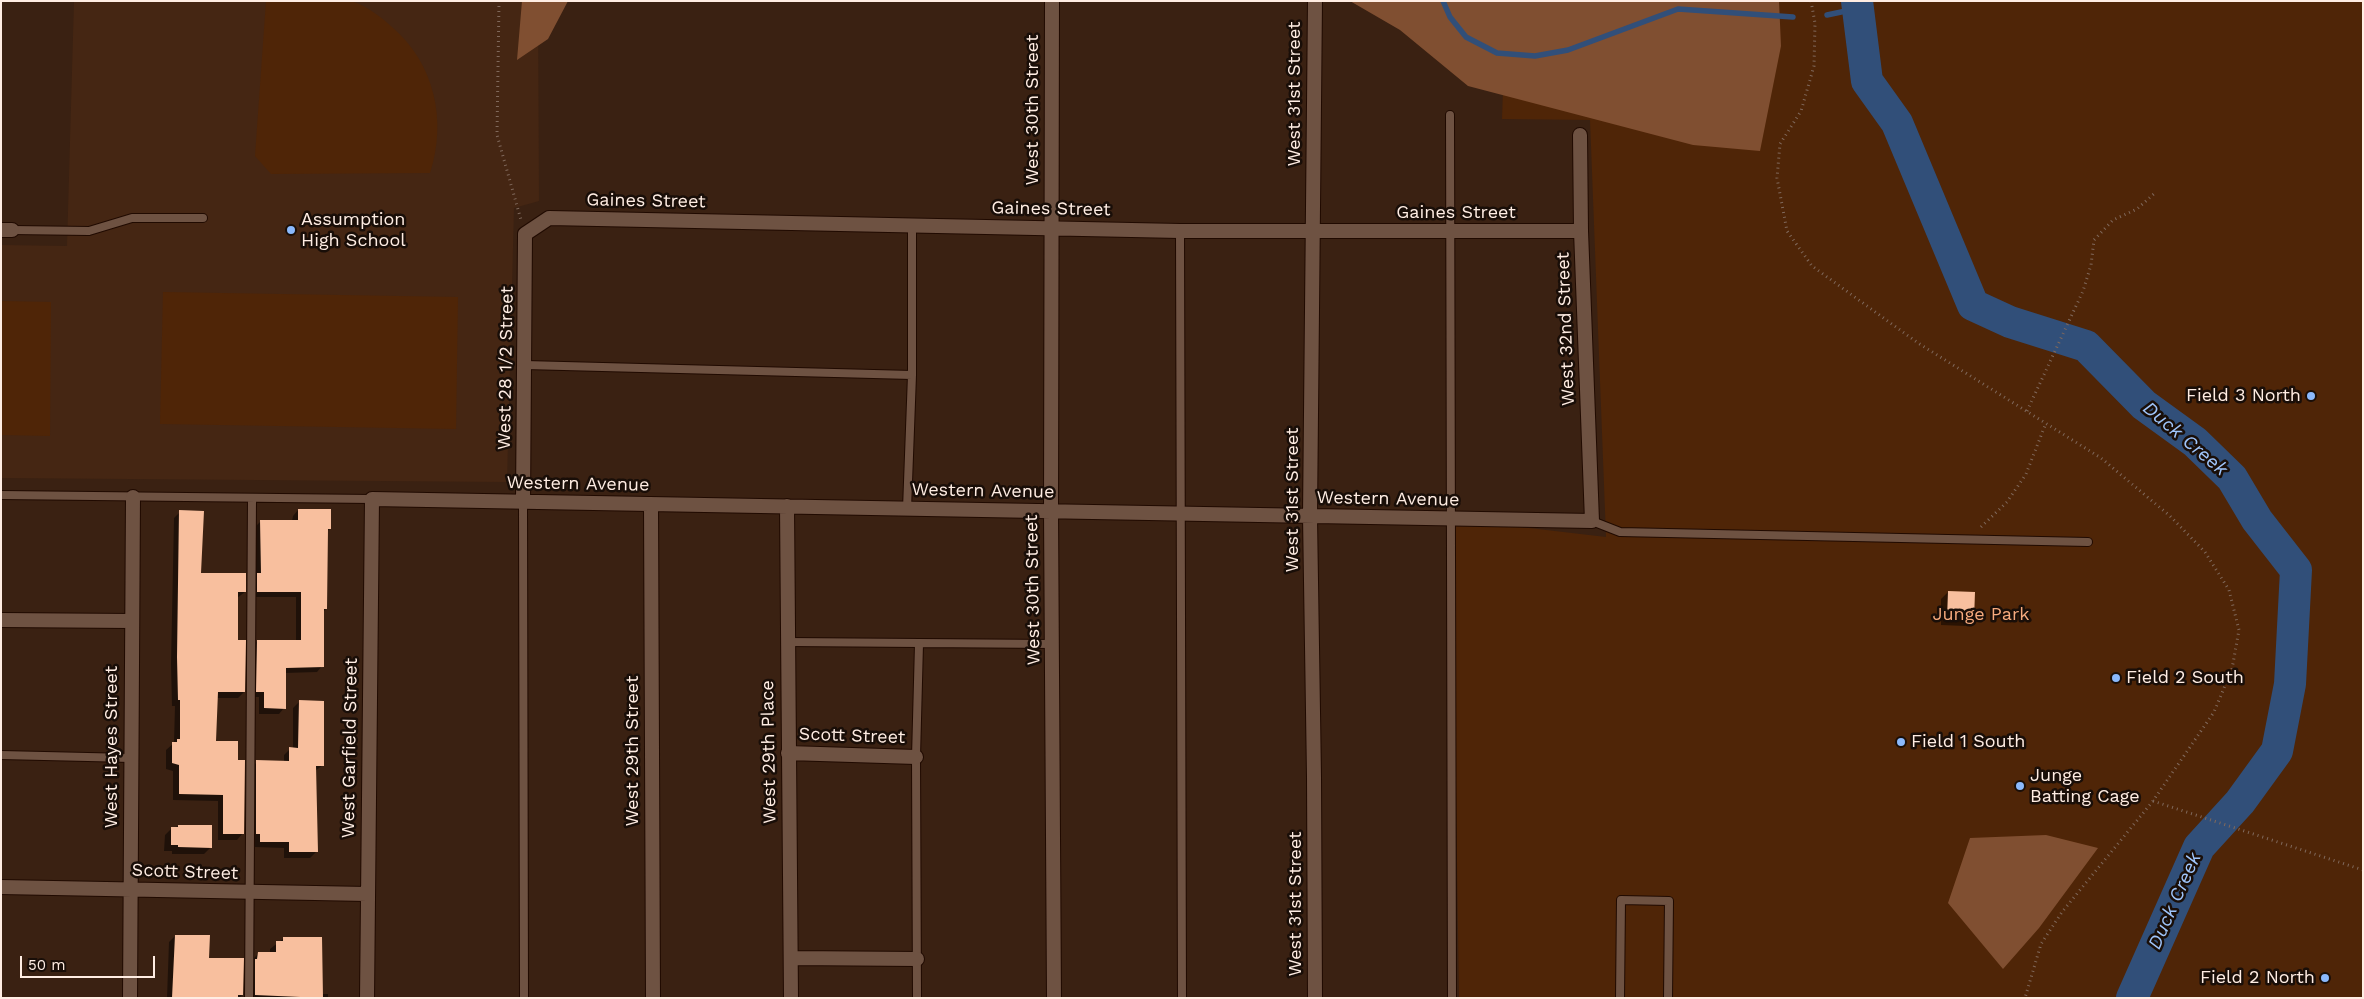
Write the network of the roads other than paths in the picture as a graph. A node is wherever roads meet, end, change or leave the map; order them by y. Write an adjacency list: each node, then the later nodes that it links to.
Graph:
1 (1052, 1): 7 (street, West 30th Street)
2 (1315, 1): 10 (street, West 31st Street)
3 (1450, 114): 11 (lane)
4 (1580, 135): 12 (street, West 32nd Street)
5 (203, 218): 8 (lane)
6 (912, 225): 7 (street, Gaines Street); 13 (street, Gaines Street); 15 (lane)
7 (1052, 228): 9 (street, Gaines Street); 24 (street, West 30th Street)
8 (7, 230)
9 (1180, 231): 10 (street, Gaines Street); 25 (lane)
10 (1313, 231): 11 (street, Gaines Street); 26 (street, West 31st Street)
11 (1450, 232): 12 (street, Gaines Street); 27 (lane)
12 (1581, 232): 28 (street, West 32nd Street)
13 (525, 234): 14 (street, West 28 1/2 Street)
14 (525, 365): 15 (lane); 20 (street, West 28 1/2 Street)
15 (912, 375): 23 (lane)
16 (1, 495): 17 (lane)
17 (133, 497): 18 (lane); 31 (street, West Hayes Street)
18 (252, 499): 19 (lane); 41 (lane)
19 (372, 499): 20 (street, Western Avenue); 42 (street, West Garfield Street)
20 (523, 502): 21 (street, Western Avenue); 48 (lane)
21 (651, 504): 22 (street, Western Avenue); 49 (street, West 29th Street)
22 (787, 506): 23 (street, Western Avenue); 32 (street, West 29th Place)
23 (907, 509): 24 (street, Western Avenue)
24 (1051, 511): 25 (street, Western Avenue); 34 (street, West 30th Street)
25 (1180, 514): 26 (street, Western Avenue); 53 (lane)
26 (1310, 516): 27 (street, Western Avenue); 54 (street, West 31st Street)
27 (1452, 519): 28 (street, Western Avenue); 55 (lane)
28 (1592, 522): 29 (lane)
29 (2088, 542)
30 (1, 620): 31 (street)
31 (131, 621): 38 (street, West Hayes Street)
32 (787, 642): 33 (lane); 35 (street, West 29th Place)
33 (919, 644): 34 (lane); 37 (lane)
34 (1053, 644): 52 (street, West 30th Street)
35 (788, 753): 37 (street, Scott Street); 43 (street, West 29th Place)
36 (1, 756): 38 (lane)
37 (916, 757): 44 (lane)
38 (131, 758): 40 (street, West Hayes Street)
39 (1, 887): 40 (street, Scott Street)
40 (131, 889): 41 (street, Scott Street); 45 (street, West Hayes Street)
41 (250, 892): 42 (street, Scott Street); 46 (lane)
42 (368, 894): 47 (street, West Garfield Street)
43 (791, 958): 44 (street); 50 (street, West 29th Place)
44 (917, 959): 51 (lane)
45 (130, 998)
46 (249, 998)
47 (367, 998)
48 (524, 998)
49 (653, 998)
50 (790, 998)
51 (917, 998)
52 (1054, 998)
53 (1182, 998)
54 (1315, 998)
55 (1452, 998)
56 (1620, 998): 57 (lane)
57 (1668, 998)

